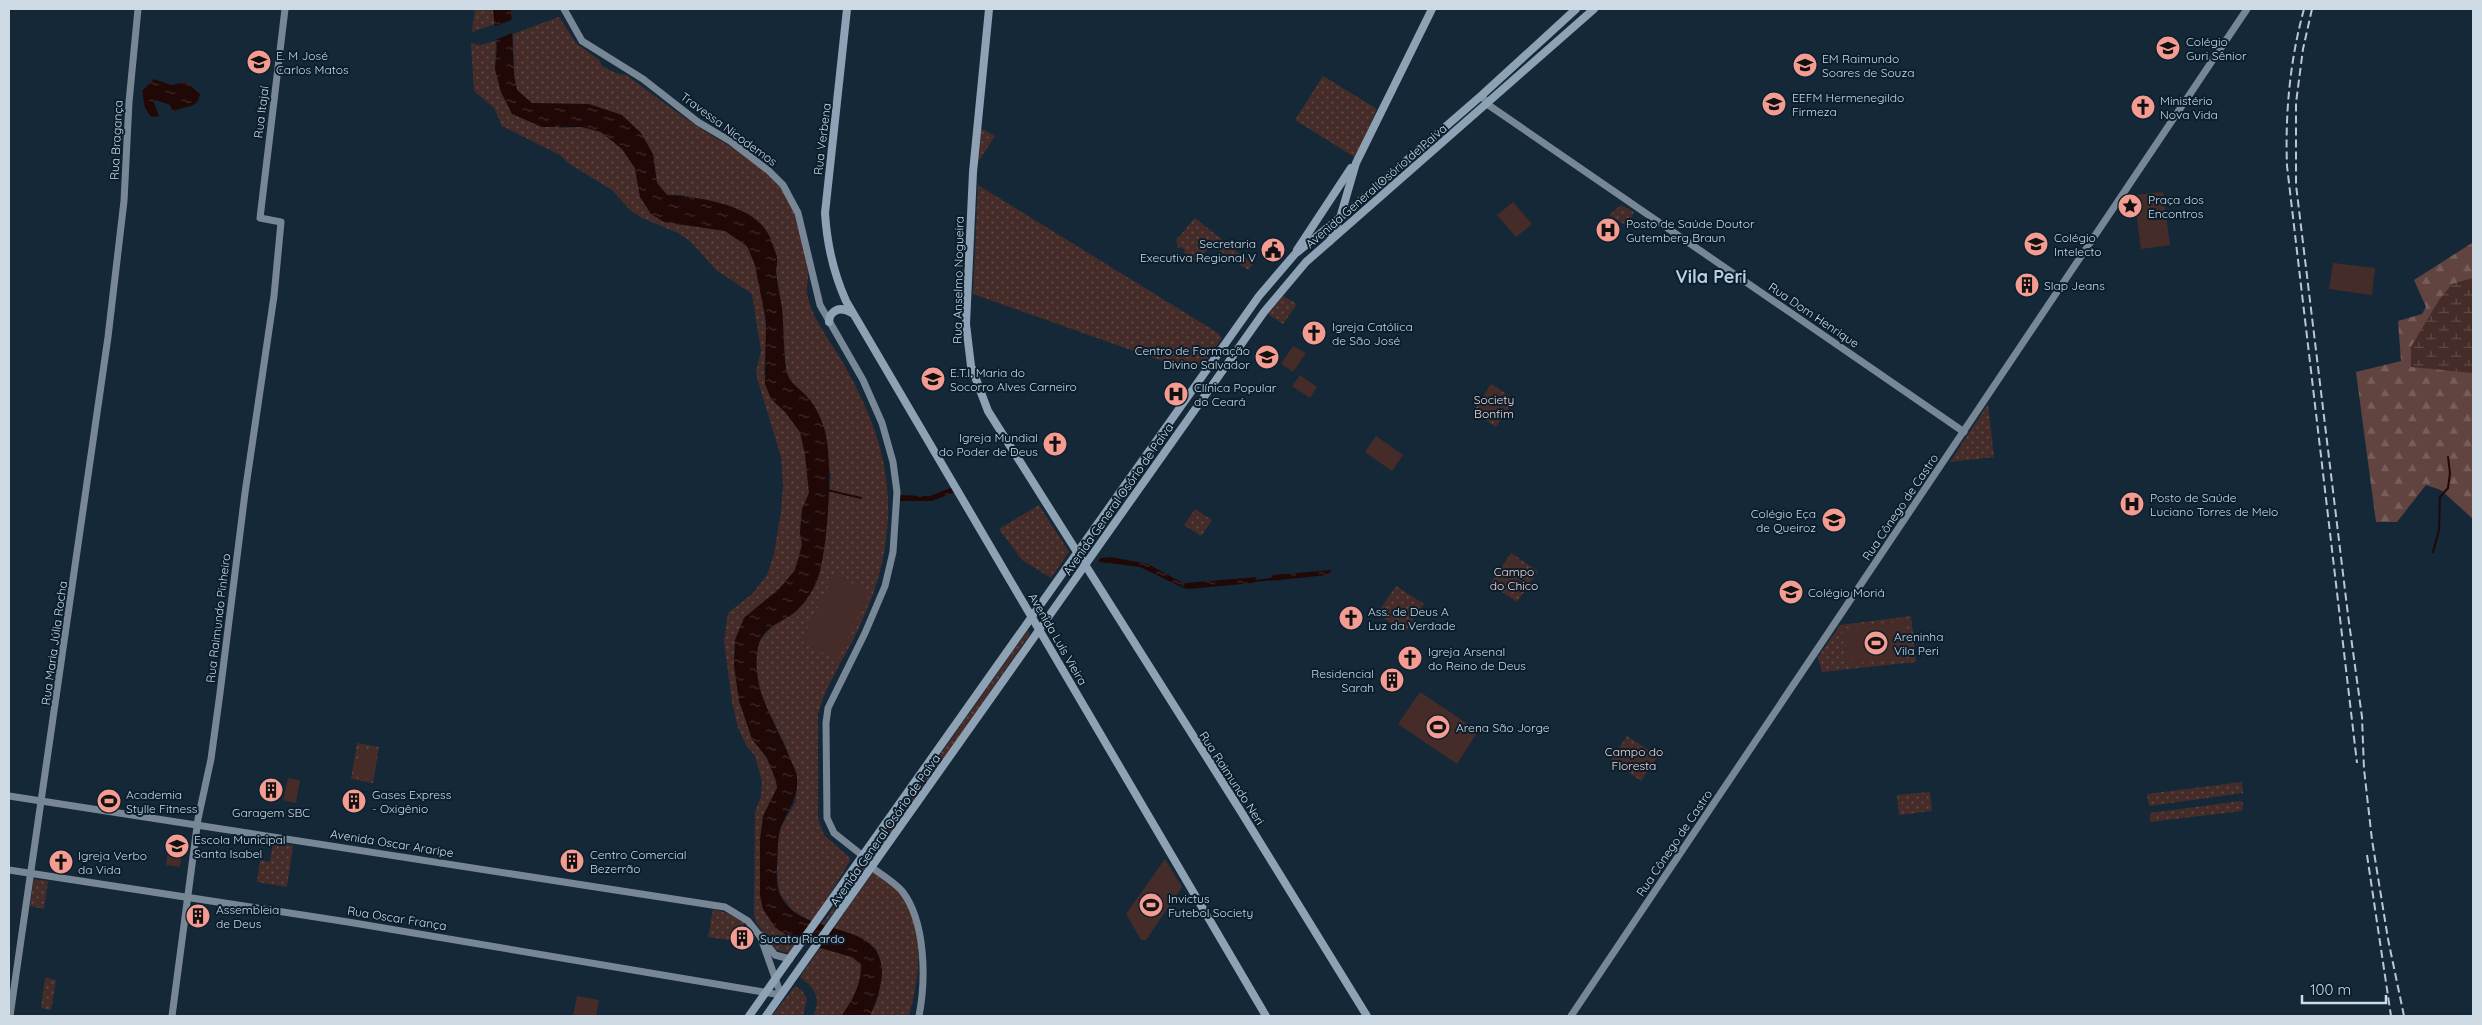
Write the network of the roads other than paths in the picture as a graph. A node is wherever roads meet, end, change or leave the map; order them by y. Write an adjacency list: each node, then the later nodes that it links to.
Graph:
1 (138, 9): 18 (street, Rua Bragança)
2 (285, 9): 14 (street, Rua Itajaí)
3 (564, 9): 20 (street, Travessa Nicodemos)
4 (847, 9): 17 (main road, Rua Verbena)
5 (989, 9): 22 (main road, Rua Anselmo Nogueira)
6 (1432, 9): 12 (main road)
7 (1576, 9): 10 (main road, Avenida General Osório de Paiva)
8 (1594, 9): 11 (main road, Avenida General Osório de Paiva)
9 (2247, 9): 21 (street, Rua Cônego de Castro)
10 (1482, 94): 11 (street, Rua Dom Henrique); 13 (main road, Avenida General Osório de Paiva)
11 (1487, 104): 15 (main road, Avenida General Osório de Paiva); 21 (street, Rua Dom Henrique)
12 (1356, 163): 13 (main road); 16 (main road)
13 (1340, 218): 15 (main road); 16 (main road, Avenida General Osório de Paiva)
14 (281, 222): 28 (street, Rua Raimundo Pinheiro)
15 (1329, 242): 23 (main road, Avenida General Osório de Paiva)
16 (1295, 254): 22 (main road, Avenida General Osório de Paiva)
17 (833, 271): 19 (main road, Avenida Luís Vieira)
18 (116, 272): 27 (street, Rua Maria Júlia Rocha)
19 (853, 314): 20 (main road); 24 (main road, Avenida Luís Vieira)
20 (829, 322): 29 (street, Travessa Nicodemos)
21 (1964, 432): 46 (street, Rua Cônego de Castro)
22 (1078, 553): 23 (main road, Rua Raimundo Neri); 24 (main road, Avenida General Osório de Paiva)
23 (1085, 564): 25 (main road, Avenida General Osório de Paiva); 45 (main road, Rua Raimundo Neri)
24 (1032, 618): 25 (main road, Avenida Luís Vieira); 29 (main road, Avenida General Osório de Paiva)
25 (1039, 630): 30 (main road, Avenida General Osório de Paiva); 44 (main road, Avenida Luís Vieira)
26 (9, 796): 27 (street, Avenida Oscar Araripe)
27 (42, 801): 28 (street, Avenida Oscar Araripe); 32 (street, Rua Maria Júlia Rocha)
28 (198, 825): 33 (street, Rua Raimundo Pinheiro); 34 (street, Avenida Oscar Araripe)
29 (863, 856): 35 (main road, Avenida General Osório de Paiva)
30 (871, 867): 38 (main road, Avenida General Osório de Paiva); 43 (street)
31 (9, 870): 32 (street, Rua Oscar França)
32 (31, 873): 33 (street, Rua Oscar França); 39 (street, Rua Maria Júlia Rocha)
33 (188, 897): 37 (street, Rua Oscar França); 40 (street, Rua Raimundo Pinheiro)
34 (760, 935): 35 (street, Avenida Oscar Araripe); 36 (street, Avenida Oscar Araripe)
35 (792, 957): 36 (main road, Avenida General Osório de Paiva)
36 (776, 979): 37 (main road, Avenida General Osório de Paiva); 38 (street, Avenida Oscar Araripe)
37 (765, 993): 38 (street, Rua Oscar França); 41 (main road, Avenida General Osório de Paiva)
38 (781, 995): 42 (main road, Avenida General Osório de Paiva)
39 (10, 1016)
40 (172, 1016)
41 (748, 1016)
42 (766, 1016)
43 (919, 1016)
44 (1266, 1016)
45 (1367, 1016)
46 (1571, 1016)

